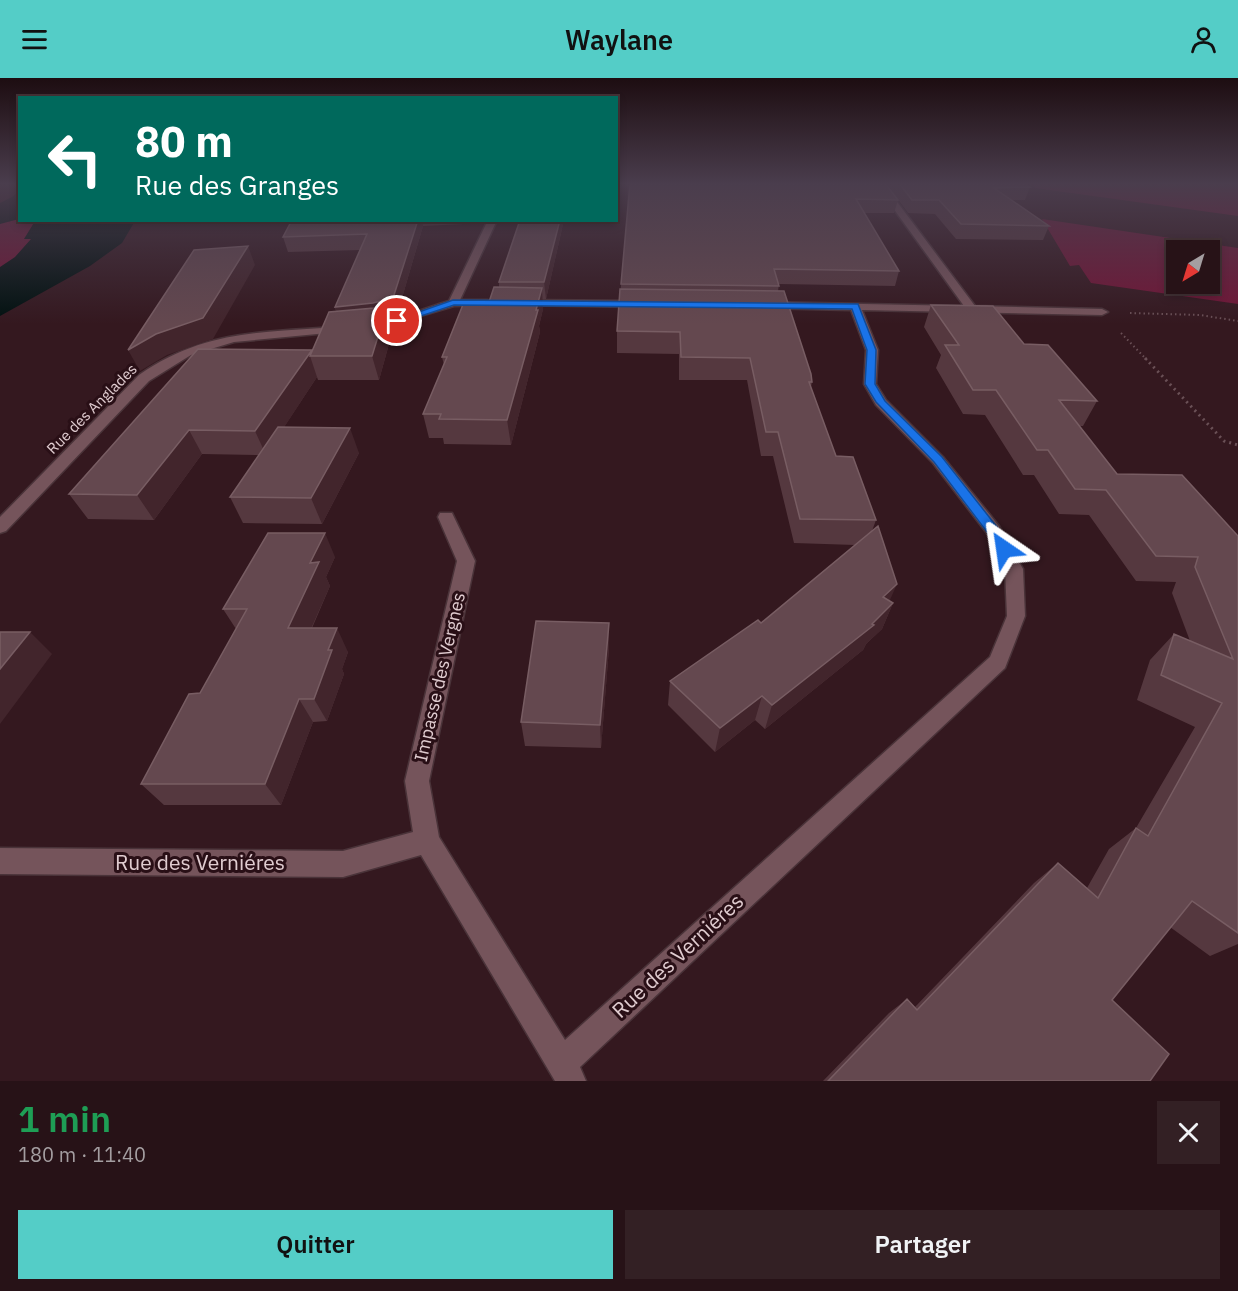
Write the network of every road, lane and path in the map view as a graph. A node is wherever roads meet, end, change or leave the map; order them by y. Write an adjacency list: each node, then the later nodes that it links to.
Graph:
1 (488, 230): 3 (street)
2 (914, 230): 7 (street)
3 (453, 303): 4 (street, Rue des Anglades); 12 (street, Rue des Anglades)
4 (656, 304)
5 (750, 305): 6 (street)
6 (855, 306): 7 (street); 15 (street, Rue des Verniéres)
7 (972, 309): 8 (street)
8 (1102, 312): 9 (path); 10 (path)
9 (1238, 321)
10 (1238, 446)
11 (446, 517): 13 (street, Impasse des Vergnes)
12 (0, 527)
13 (427, 842): 14 (street, Rue des Verniéres); 15 (street, Rue des Verniéres)
14 (0, 861)
15 (566, 1072)

